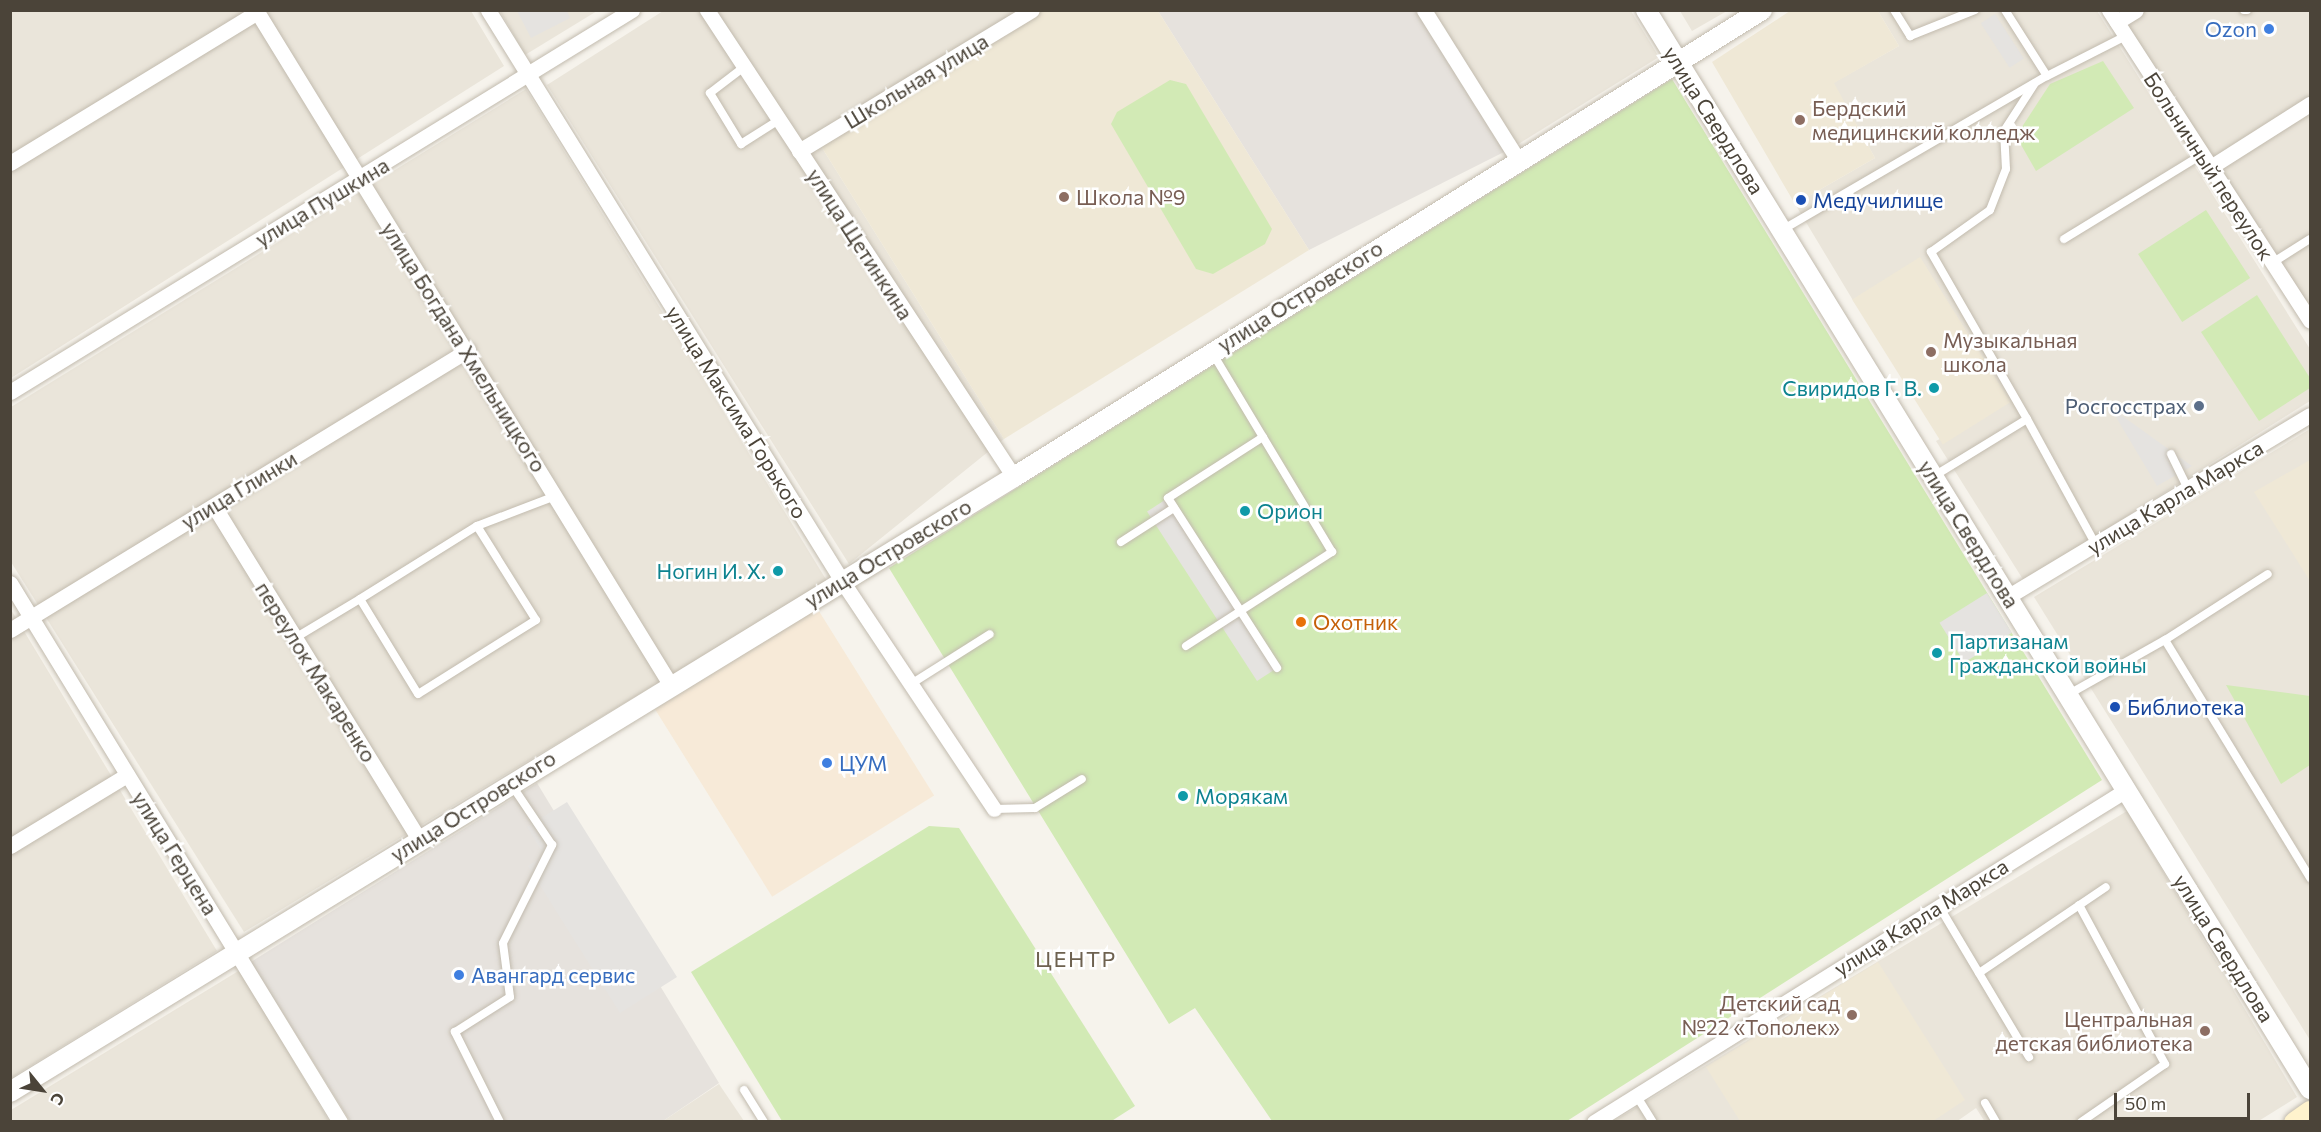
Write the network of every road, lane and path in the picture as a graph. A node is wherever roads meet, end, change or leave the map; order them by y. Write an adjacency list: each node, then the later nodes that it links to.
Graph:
1 (488, 10): 17 (street, улица Максима Горького)
2 (632, 10): 17 (street, улица Пушкина)
3 (707, 10): 16 (street, улица Щетинкина)
4 (1032, 10): 22 (street, Школьная улица)
5 (1424, 10): 23 (street)
6 (1646, 10): 15 (street, улица Свердлова)
7 (1762, 10): 15 (street, улица Островского)
8 (1894, 10): 9 (lane)
9 (1975, 10)
10 (2005, 10): 18 (lane)
11 (2136, 10): 13 (street)
12 (256, 11): 25 (street); 26 (street, улица Богдана Хмельницкого)
13 (2113, 16): 14 (street, Больничный переулок)
14 (2126, 36): 18 (lane); 24 (street, Больничный переулок)
15 (1677, 61): 23 (street, улица Островского); 27 (street, улица Свердлова)
16 (744, 67): 21 (street, улица Щетинкина); 21 (lane)
17 (527, 75): 26 (street, улица Пушкина); 49 (street, улица Максима Горького)
18 (2047, 76): 19 (lane)
19 (2035, 82): 27 (lane); 36 (lane)
20 (2310, 104): 24 (street)
21 (779, 120): 22 (street, улица Щетинкина)
22 (799, 151): 40 (street, улица Щетинкина)
23 (1518, 160): 33 (street, улица Островского)
24 (2205, 162): 28 (lane); 30 (street, Больничный переулок)
25 (10, 163)
26 (360, 179): 32 (street, улица Богдана Хмельницкого); 34 (street, улица Пушкина)
27 (1782, 231): 39 (street, улица Свердлова)
28 (2064, 239)
29 (2310, 239): 30 (lane)
30 (2272, 263): 31 (street, Больничный переулок)
31 (2310, 321)
32 (468, 351): 42 (street, улица Богдана Хмельницкого); 43 (street, улица Глинки)
33 (1211, 351): 37 (lane); 40 (street, улица Островского)
34 (10, 392)
35 (2310, 416): 41 (street, улица Карла Маркса)
36 (2026, 419): 39 (lane); 47 (lane)
37 (1263, 437): 44 (lane); 53 (lane)
38 (2171, 454): 41 (lane)
39 (1933, 476): 51 (street, улица Свердлова)
40 (1014, 477): 49 (street, улица Островского)
41 (2188, 489): 47 (street, улица Карла Маркса)
42 (556, 495): 45 (lane); 61 (street, улица Богдана Хмельницкого)
43 (214, 506): 54 (street, улица Глинки); 57 (street, переулок Макаренко)
44 (1174, 508): 46 (lane); 53 (lane)
45 (477, 526): 52 (lane); 52 (lane)
46 (1121, 542)
47 (2096, 544): 51 (street, улица Карла Маркса)
48 (2268, 574): 58 (lane)
49 (842, 581): 61 (street, улица Островского); 62 (street, улица Максима Горького)
50 (10, 584): 54 (street, улица Герцена)
51 (2007, 597): 63 (street, улица Свердлова)
52 (360, 599): 57 (lane)
53 (1240, 610): 59 (lane); 60 (lane)
54 (31, 617): 55 (street, улица Глинки); 64 (street, улица Герцена)
55 (10, 630)
56 (990, 634): 62 (lane)
57 (295, 638): 69 (street, переулок Макаренко)
58 (2165, 640): 63 (lane); 71 (lane)
59 (1186, 646)
60 (1277, 668)
61 (670, 684): 66 (street, улица Островского)
62 (911, 684): 68 (street, улица Максима Горького)
63 (2068, 694): 67 (street, улица Свердлова)
64 (127, 775): 70 (street); 75 (street, улица Герцена)
65 (1082, 779): 68 (lane)
66 (510, 783): 69 (street, улица Островского); 85 (lane)
67 (2126, 790): 74 (street, улица Карла Маркса); 78 (street, улица Свердлова)
68 (994, 809)
69 (419, 839): 75 (street, улица Островского)
70 (10, 846)
71 (2310, 878)
72 (2106, 887): 73 (lane)
73 (2079, 905): 76 (lane); 90 (lane)
74 (1939, 906): 76 (lane); 81 (street, улица Карла Маркса)
75 (237, 953): 80 (street, улица Островского); 84 (street, улица Герцена)
76 (1979, 973): 77 (lane)
77 (2029, 1057)
78 (2310, 1089)
79 (744, 1090): 86 (lane)
80 (10, 1092)
81 (1636, 1095): 87 (street, улица Карла Маркса); 88 (lane)
82 (1985, 1103): 89 (lane)
83 (2310, 1111): 91 (main road)
84 (340, 1122)
85 (500, 1122)
86 (764, 1122)
87 (1594, 1122)
88 (1653, 1122)
89 (1996, 1122)
90 (2081, 1122)
91 (2294, 1122)

